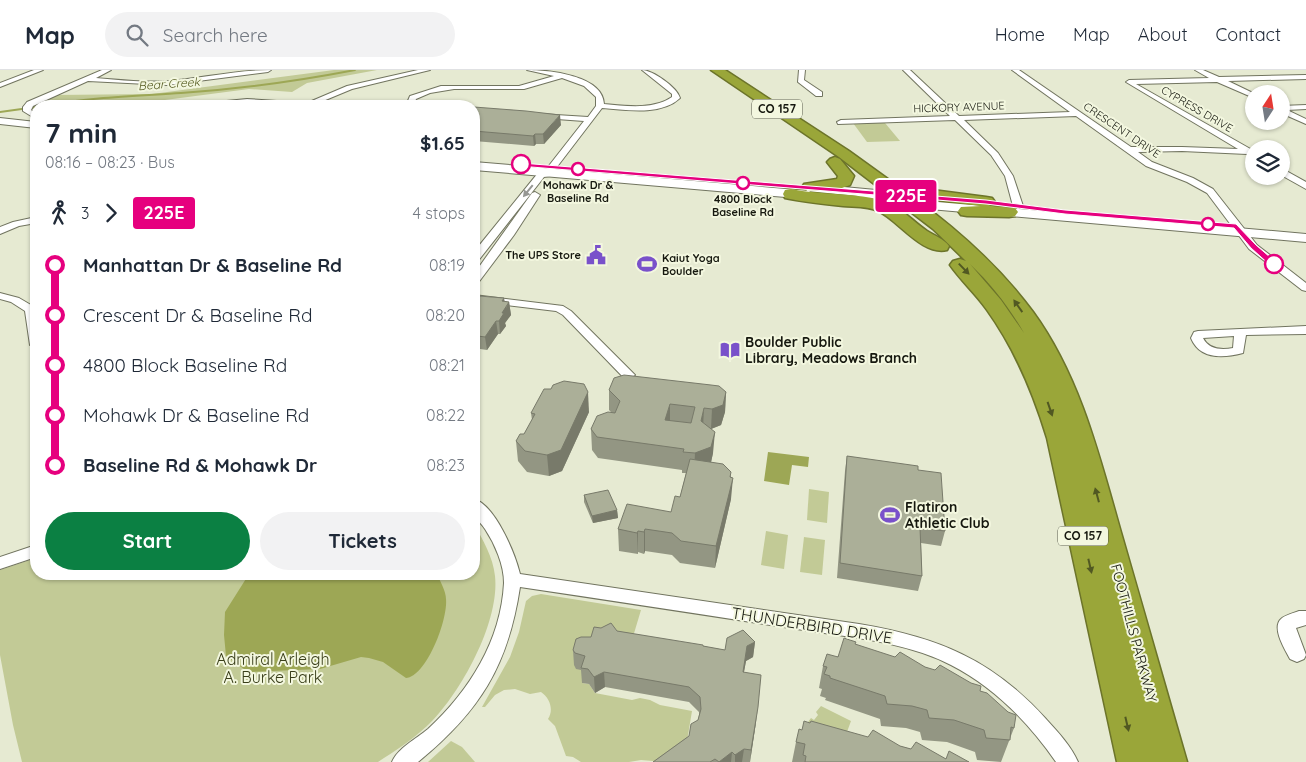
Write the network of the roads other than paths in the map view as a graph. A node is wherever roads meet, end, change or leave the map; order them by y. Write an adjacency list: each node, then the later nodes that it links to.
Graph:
1 (40, 70): 20 (street)
2 (108, 70): 18 (street)
3 (268, 70): 15 (street)
4 (427, 70): 24 (street)
5 (530, 70): 16 (street)
6 (645, 70): 27 (street)
7 (707, 70): 45 (highway, FOOTHILLS PARKWAY / CO 157)
8 (718, 70): 45 (highway, FOOTHILLS PARKWAY / CO 157)
9 (794, 70): 10 (street)
10 (802, 70): 22 (street)
11 (906, 70): 34 (street)
12 (1015, 70): 31 (street, CRESCENT DRIVE)
13 (1198, 70): 19 (street)
14 (1294, 70): 17 (street)
15 (224, 73): 18 (street)
16 (560, 75): 25 (street); 27 (street)
17 (1306, 76): 19 (street)
18 (85, 80): 23 (street)
19 (1220, 80): 21 (street); 43 (street, CYPRESS DRIVE)
20 (0, 85)
21 (1245, 92)
22 (819, 94)
23 (36, 100)
24 (317, 100)
25 (412, 100)
26 (30, 105): 30 (street)
27 (600, 106): 35 (street)
28 (1306, 107): 29 (street)
29 (1290, 108)
30 (30, 114)
31 (1078, 114): 34 (street, HICKORY AVENUE); 42 (street, CRESCENT DRIVE)
32 (1290, 114): 38 (street)
33 (532, 115): 35 (street)
34 (957, 118): 37 (street, HICKORY AVENUE); 56 (street)
35 (589, 120): 48 (street)
36 (0, 121): 39 (main road)
37 (841, 122)
38 (1306, 122)
39 (30, 124)
40 (0, 126): 41 (main road)
41 (30, 129)
42 (1129, 150): 44 (street); 60 (street, CRESCENT DRIVE)
43 (1245, 150)
44 (1245, 154)
45 (840, 158): 52 (highway); 53 (highway, FOOTHILLS PARKWAY / CO 157); 55 (highway)
46 (480, 162): 48 (main road)
47 (480, 166): 48 (main road)
48 (549, 171): 51 (main road); 52 (main road); 65 (street, one-way to 65); 66 (street)
49 (1290, 176): 50 (street)
50 (1306, 186)
51 (733, 189): 52 (main road); 54 (main road)
52 (790, 190): 53 (main road); 64 (highway)
53 (893, 199): 55 (main road); 56 (main road); 64 (highway, FOOTHILLS PARKWAY / CO 157)
54 (696, 200)
55 (986, 202): 56 (main road)
56 (1014, 209): 60 (main road); 64 (highway)
57 (30, 216): 59 (street)
58 (30, 220): 59 (street)
59 (6, 222): 61 (street)
60 (1239, 229): 62 (main road); 63 (main road); 67 (street, CRESCENT DRIVE)
61 (0, 231)
62 (1306, 232)
63 (1306, 238)
64 (946, 242): 82 (highway, FOOTHILLS PARKWAY / CO 157, one-way to 82); 83 (highway, FOOTHILLS PARKWAY / CO 157, one-way to 64)
65 (480, 252)
66 (480, 273)
67 (1306, 288)
68 (0, 296): 70 (street)
69 (480, 299): 73 (street)
70 (30, 308)
71 (1306, 330): 72 (street)
72 (1240, 332)
73 (629, 375)
74 (480, 509): 77 (street)
75 (30, 553): 76 (street)
76 (0, 563)
77 (512, 579): 80 (street); 81 (street, THUNDERBIRD DRIVE)
78 (1306, 618): 79 (street)
79 (1298, 654)
80 (402, 762)
81 (1068, 762)
82 (1136, 762)
83 (1168, 762)

